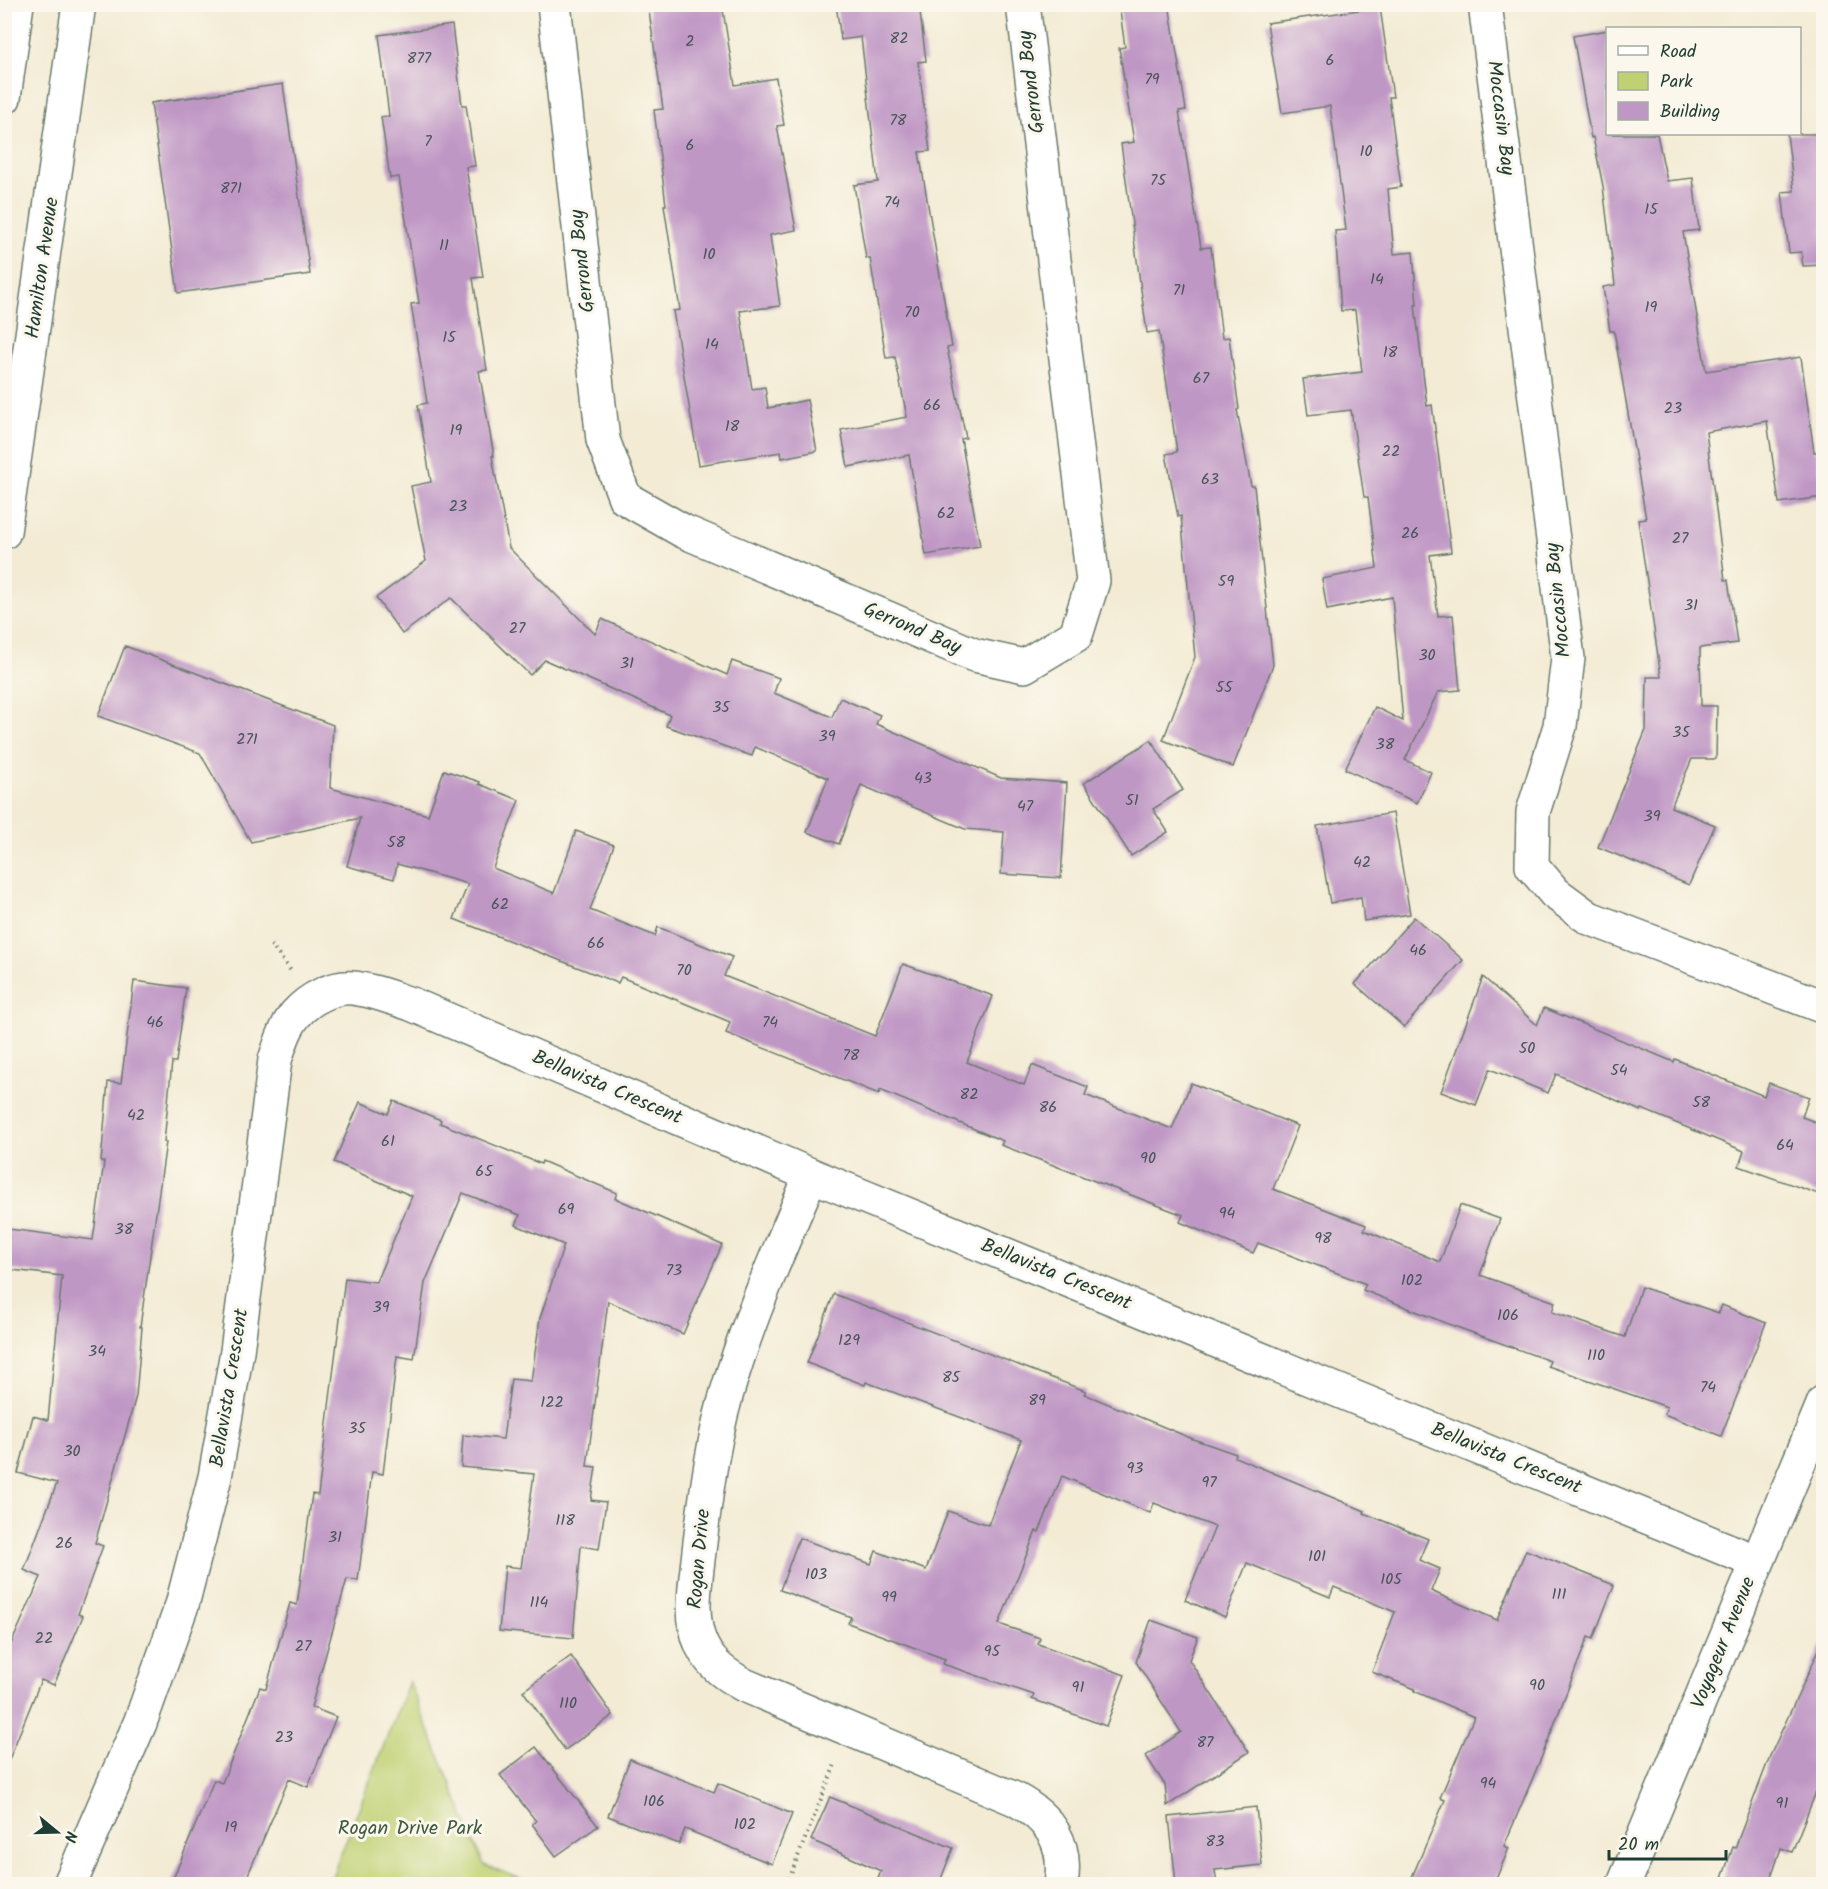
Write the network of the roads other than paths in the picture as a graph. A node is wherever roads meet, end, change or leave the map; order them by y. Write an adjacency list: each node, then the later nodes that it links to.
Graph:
1 (18, 4): 6 (street)
2 (79, 4): 7 (street, Hamilton Avenue)
3 (554, 4): 4 (street, Gerrond Bay)
4 (1023, 4)
5 (1485, 4): 8 (street, Moccasin Bay)
6 (4, 98)
7 (5, 525)
8 (1824, 1007)
9 (811, 1175): 11 (street, Bellavista Crescent); 12 (street, Bellavista Crescent); 13 (street, Rogan Drive)
10 (1824, 1402): 11 (street, Voyageur Avenue)
11 (1757, 1562): 14 (street, Voyageur Avenue)
12 (70, 1884)
13 (1061, 1884)
14 (1624, 1884)

